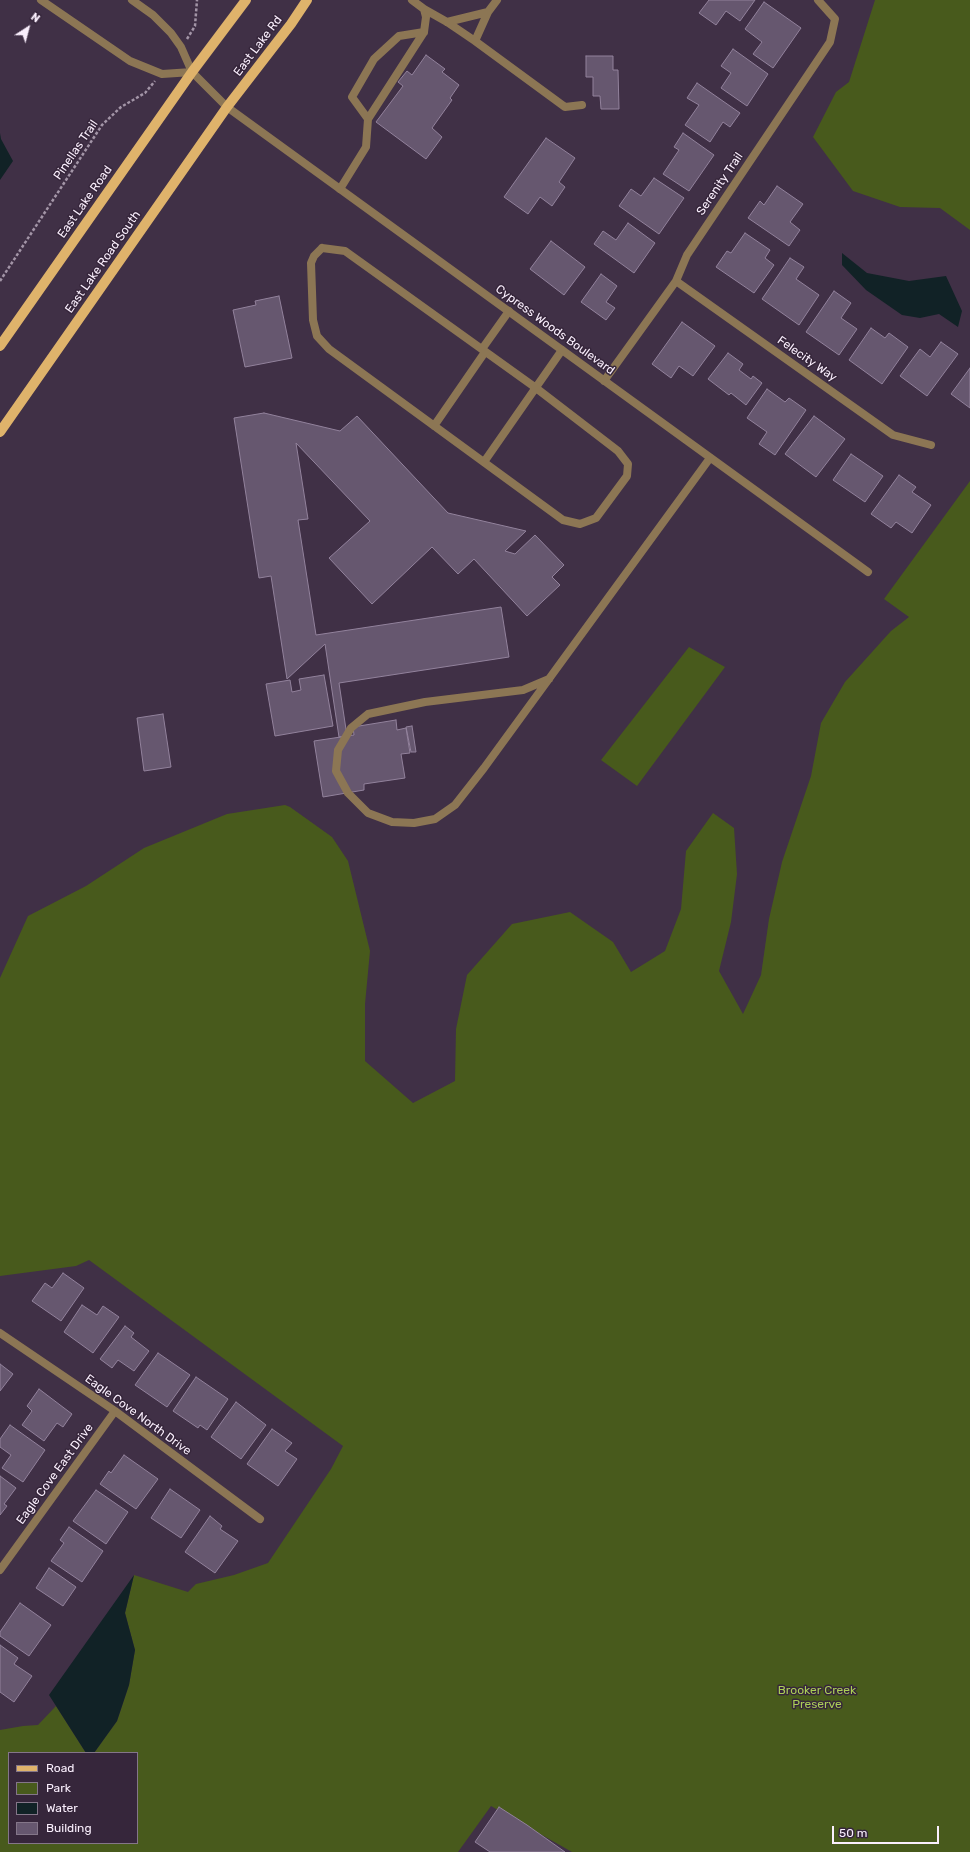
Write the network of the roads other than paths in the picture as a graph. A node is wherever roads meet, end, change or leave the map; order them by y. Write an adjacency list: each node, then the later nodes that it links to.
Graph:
1 (41, 0): 13 (street)
2 (132, 0): 13 (street)
3 (246, 0): 13 (main road)
4 (307, 0): 15 (main road, East Lake Rd)
5 (412, 0): 8 (street)
6 (497, 0): 9 (street)
7 (818, 0): 18 (street, Serenity Trail)
8 (424, 9): 10 (street); 11 (street)
9 (488, 12): 10 (street); 12 (street)
10 (448, 22): 12 (street)
11 (424, 32): 16 (street); 16 (street)
12 (475, 41): 14 (street)
13 (192, 72): 15 (street, Cypress Woods Boulevard); 20 (main road, East Lake Road)
14 (582, 105)
15 (228, 108): 17 (street, Cypress Woods Boulevard); 26 (main road, East Lake Road South)
16 (368, 119): 17 (street)
17 (340, 189): 19 (street, Cypress Woods Boulevard)
18 (676, 280): 23 (street, Serenity Trail); 27 (street, Felecity Way)
19 (509, 312): 21 (street); 22 (street, Cypress Woods Boulevard)
20 (0, 346)
21 (484, 350): 24 (street); 25 (street); 25 (street)
22 (562, 350): 23 (street, Cypress Woods Boulevard); 24 (street)
23 (604, 380): 28 (street, Cypress Woods Boulevard)
24 (536, 388): 29 (street); 29 (street)
25 (434, 426): 29 (street)
26 (0, 432)
27 (931, 446)
28 (710, 458): 30 (street, Cypress Woods Boulevard); 31 (street)
29 (484, 462)
30 (868, 572)
31 (548, 679): 31 (street)
32 (0, 1333): 33 (street, Eagle Cove North Drive)
33 (115, 1411): 34 (street, Eagle Cove North Drive); 35 (street, Eagle Cove East Drive)
34 (260, 1519)
35 (0, 1570)

